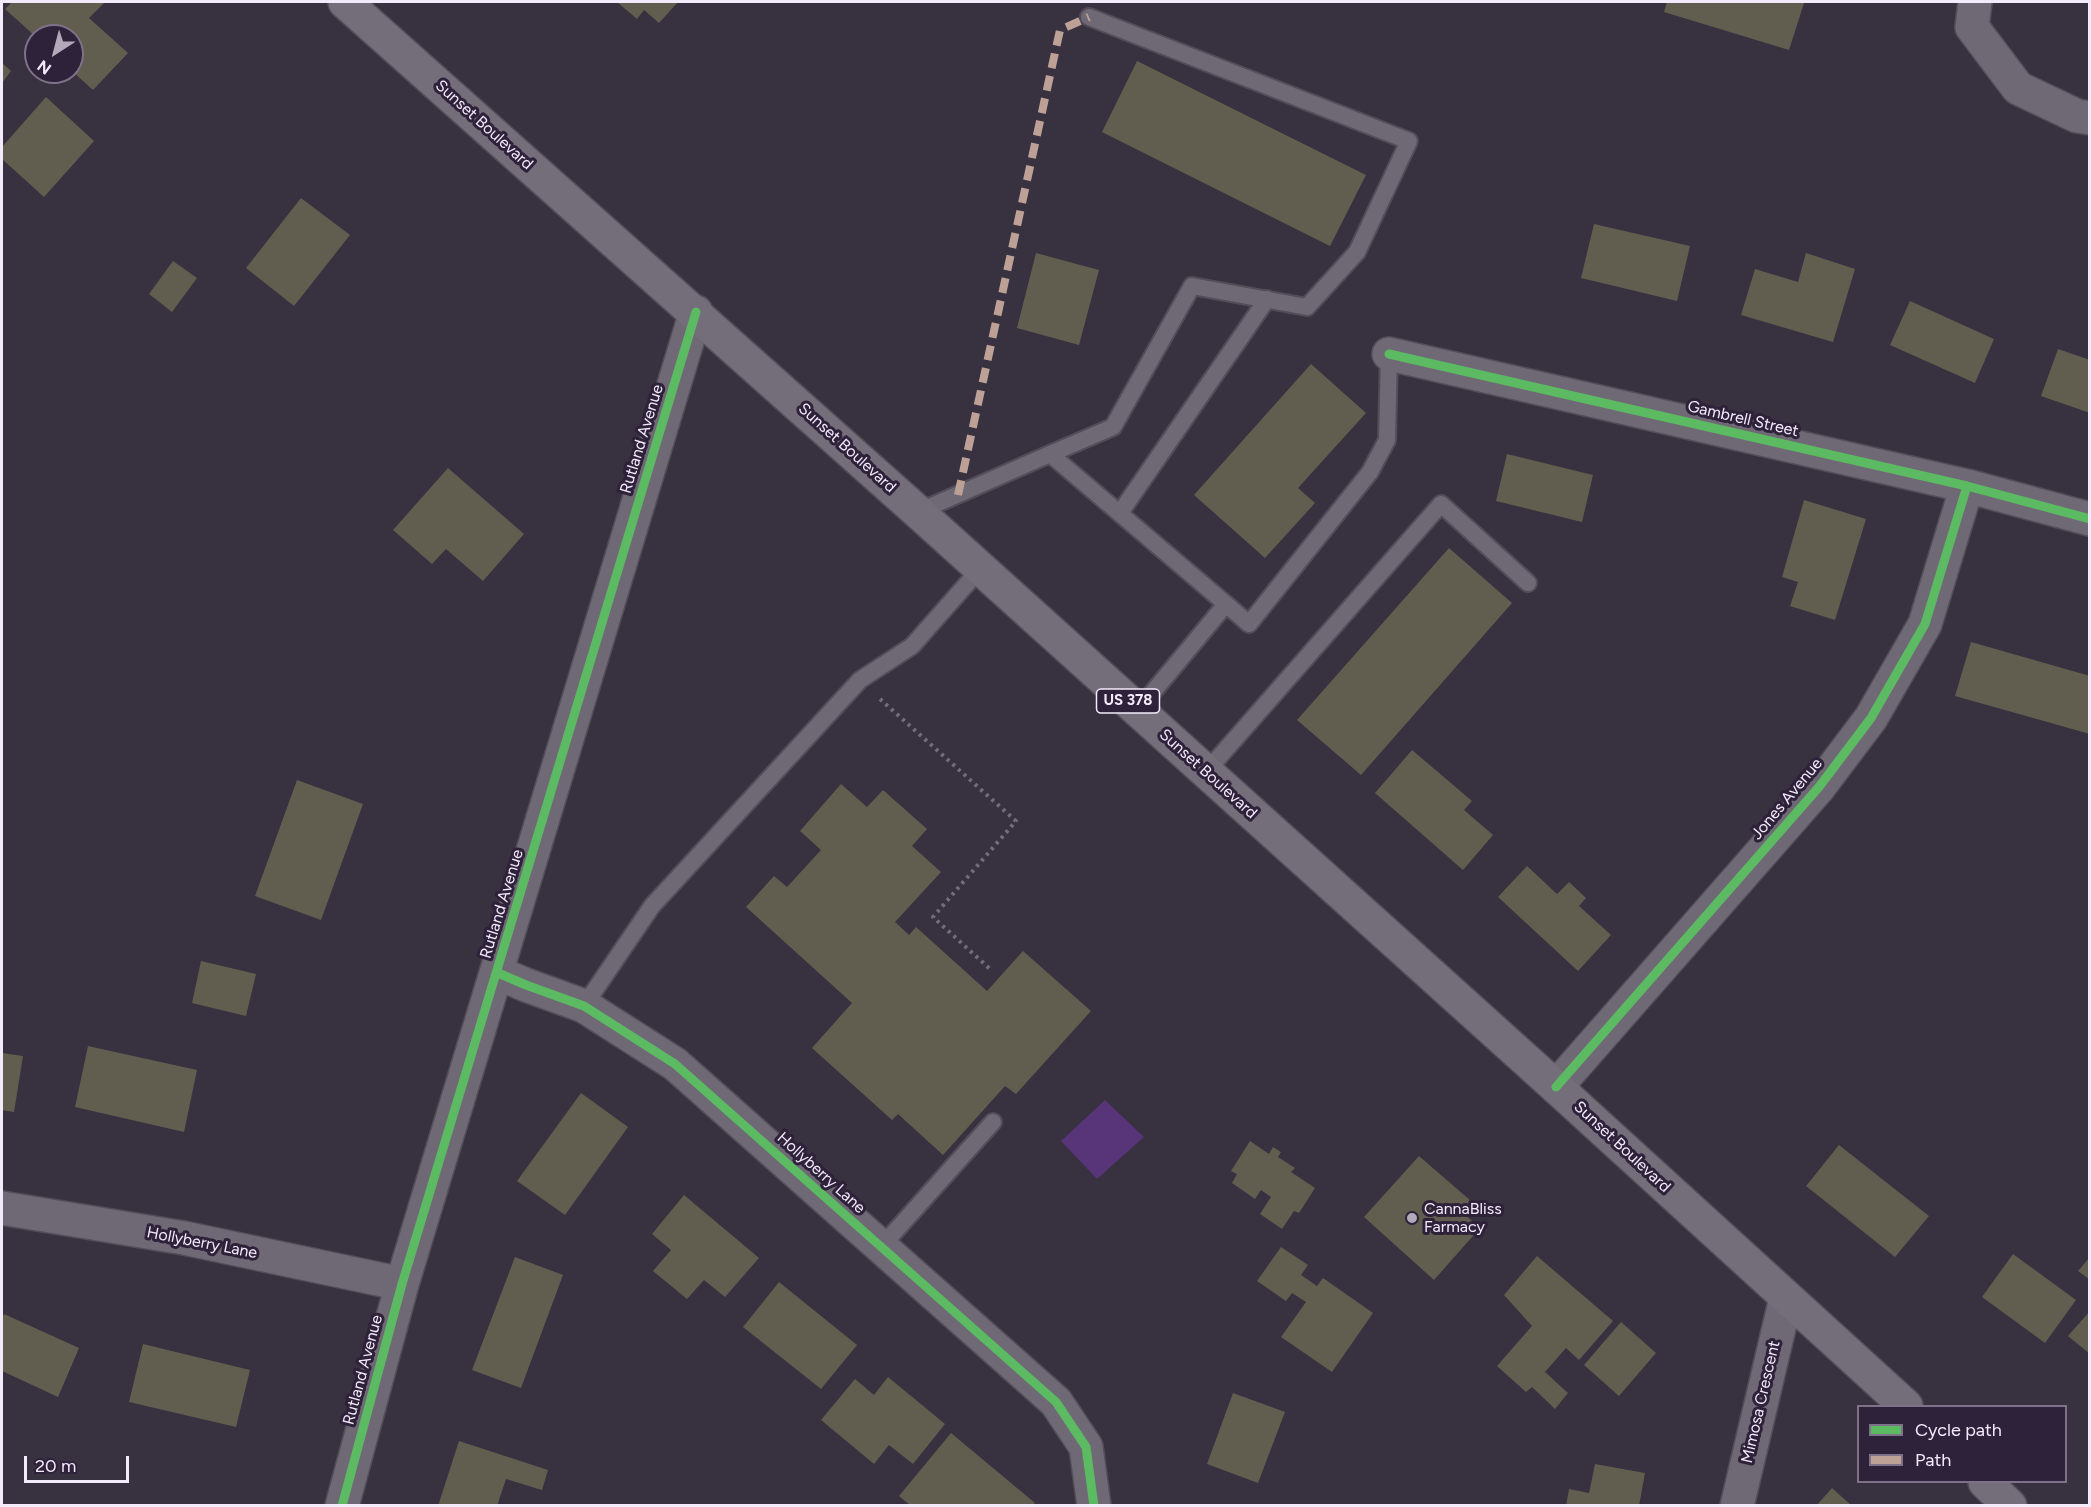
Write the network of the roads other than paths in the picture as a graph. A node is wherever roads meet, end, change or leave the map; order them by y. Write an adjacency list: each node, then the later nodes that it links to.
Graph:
1 (345, 2): 6 (main road, Sunset Boulevard / US 378)
2 (1974, 2): 4 (street)
3 (1089, 17): 5 (lane)
4 (2090, 118)
5 (1267, 300): 8 (lane); 11 (lane)
6 (696, 312): 10 (main road, Sunset Boulevard / US 378); 18 (street, Rutland Avenue)
7 (1389, 354): 9 (street, Gambrell Street); 15 (lane)
8 (1050, 454): 10 (lane); 11 (lane)
9 (1967, 486): 12 (street, Gambrell Street); 20 (street, Jones Avenue)
10 (918, 512): 13 (main road, Sunset Boulevard / US 378)
11 (1120, 513): 15 (lane)
12 (2090, 519)
13 (980, 569): 16 (main road, Sunset Boulevard / US 378); 19 (lane)
14 (1528, 583): 17 (lane)
15 (1226, 604): 16 (lane)
16 (1138, 710): 17 (main road, Sunset Boulevard / US 378)
17 (1206, 772): 20 (main road, Sunset Boulevard / US 378)
18 (498, 973): 19 (street, Hollyberry Lane); 24 (street, Rutland Avenue)
19 (584, 1006): 23 (street, Hollyberry Lane)
20 (1556, 1087): 25 (main road, Sunset Boulevard / US 378)
21 (993, 1122): 23 (lane)
22 (2, 1208): 24 (street, Hollyberry Lane)
23 (881, 1247): 29 (street, Hollyberry Lane)
24 (402, 1284): 28 (street, Rutland Avenue)
25 (1786, 1298): 26 (main road, Sunset Boulevard / US 378); 30 (street, Mimosa Crescent)
26 (1904, 1405)
27 (1987, 1483): 31 (main road)
28 (342, 1506)
29 (1094, 1506)
30 (1737, 1506)
31 (2010, 1506)

